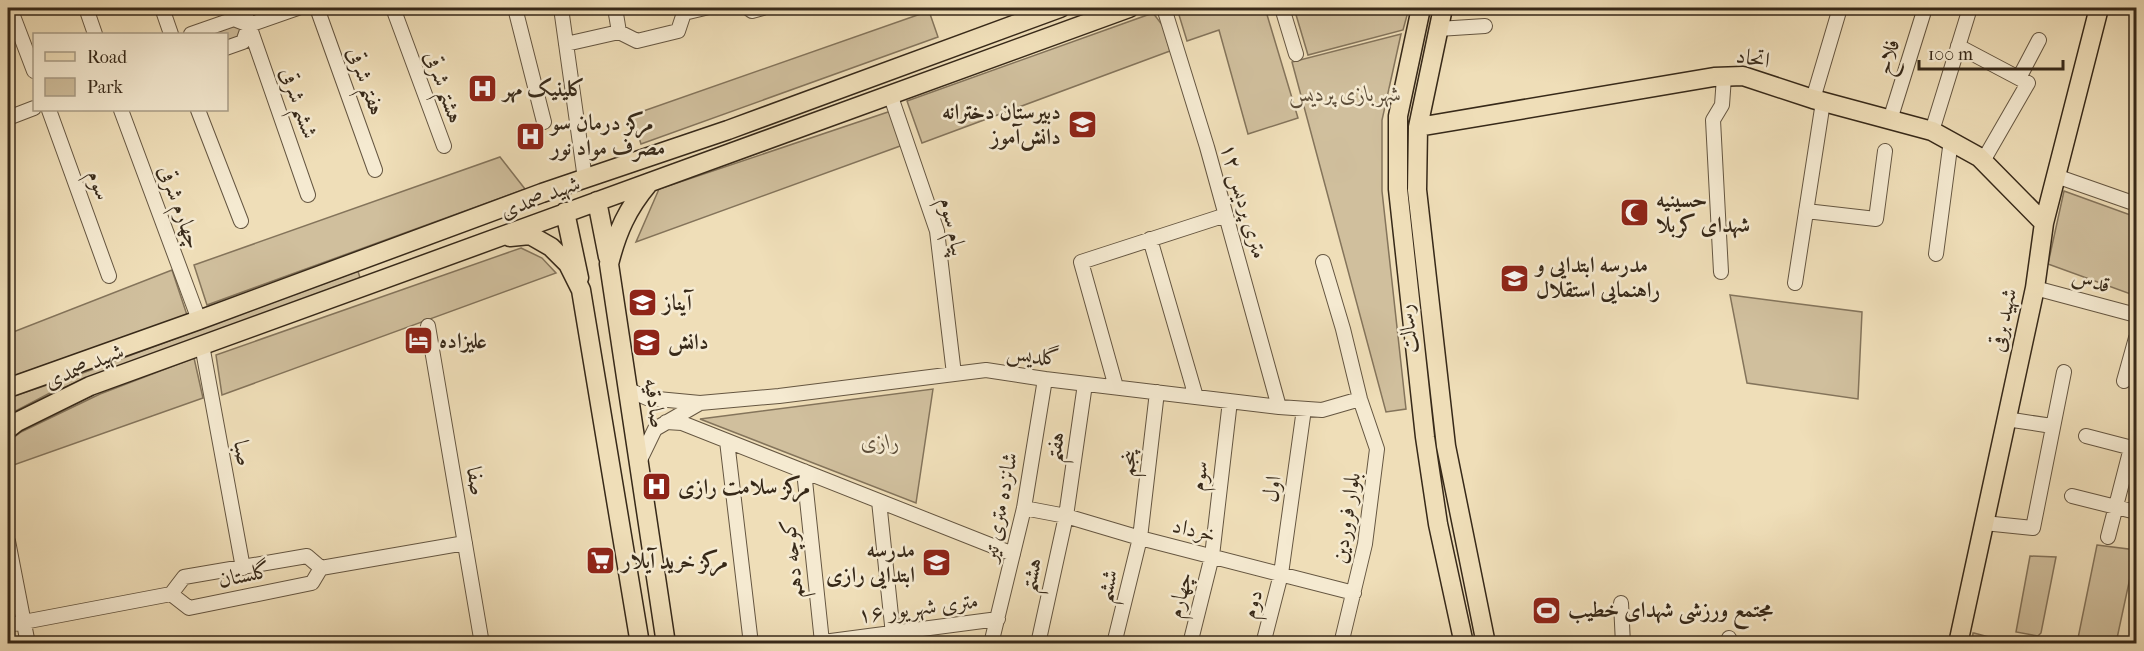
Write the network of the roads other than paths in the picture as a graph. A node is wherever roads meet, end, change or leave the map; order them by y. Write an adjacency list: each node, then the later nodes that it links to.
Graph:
1 (10, 8): 41 (street)
2 (86, 8): 30 (street)
3 (162, 8): 31 (street)
4 (243, 8): 26 (street, ششم شرقی)
5 (298, 8): 26 (street)
6 (317, 8): 59 (street, هفتم شرقی)
7 (393, 8): 56 (street, هشتم شرقی)
8 (515, 8): 52 (street)
9 (561, 8): 36 (street)
10 (615, 8): 29 (street)
11 (705, 8): 24 (street)
12 (748, 8): 13 (street)
13 (763, 8)
14 (1060, 8): 25 (main road, شهید صمدی)
15 (1129, 8): 35 (main road, شهید صمدی)
16 (1164, 8): 68 (street, ۱۲ متری پردیس)
17 (1282, 8): 40 (street)
18 (1421, 8): 149 (main road, رسالت)
19 (1443, 8): 28 (main road, رسالت)
20 (1840, 8): 45 (street)
21 (1925, 8): 51 (street, فلاح)
22 (1970, 8): 37 (street)
23 (2099, 8): 60 (main road, شهید برقی)
24 (683, 10): 29 (street)
25 (1028, 19): 33 (main road, شهید صمدی); 35 (main road)
26 (249, 25): 32 (street); 38 (street); 63 (street, ششم شرقی)
27 (1485, 26): 28 (street)
28 (1438, 29): 53 (main road, رسالت)
29 (619, 32): 36 (street)
30 (95, 33)
31 (171, 33)
32 (194, 33)
33 (990, 33): 39 (main road); 61 (main road, شهید صمدی)
34 (2039, 40): 43 (street)
35 (1036, 41): 39 (main road, شهید صمدی)
36 (566, 44): 61 (street)
37 (1958, 46): 43 (street); 54 (street)
38 (228, 47)
39 (1001, 54): 44 (main road, شهید صمدی)
40 (1296, 54)
41 (33, 68)
42 (1724, 77): 45 (main road, اتحاد); 53 (main road, اتحاد); 79 (street)
43 (2019, 78): 58 (street)
44 (890, 94): 62 (main road, شهید صمدی); 91 (street, پیام سوم)
45 (1817, 100): 51 (main road, اتحاد); 66 (street)
46 (33, 108): 50 (street)
47 (49, 111): 80 (street, سوم)
48 (122, 111): 86 (street, چهارم شرقی)
49 (198, 111): 69 (street)
50 (8, 118)
51 (1890, 120): 54 (main road, اتحاد)
52 (544, 122)
53 (1418, 127): 150 (main road, رسالت)
54 (1932, 131): 55 (main road, اتحاد)
55 (1951, 140): 58 (main road, اتحاد); 75 (street)
56 (444, 146)
57 (1885, 151): 66 (street)
58 (1983, 161): 70 (main road, اتحاد)
59 (375, 170)
60 (2056, 176): 65 (street); 70 (main road, شهید برقی)
61 (585, 179): 76 (main road, شهید صمدی)
62 (651, 180): 64 (main road, شهید صمدی); 78 (main road, صادقیه)
63 (308, 195)
64 (597, 201): 67 (main road, شهید صمدی); 73 (main road)
65 (2136, 204)
66 (1806, 211): 82 (street)
67 (565, 212): 71 (main road, شهید صمدی); 74 (main road)
68 (1226, 215): 72 (street); 103 (street, ۱۲ متری پردیس)
69 (241, 221)
70 (2044, 223): 83 (main road, شهید برقی)
71 (500, 238): 81 (main road, شهید صمدی); 84 (main road)
72 (1150, 238): 95 (street); 99 (street)
73 (606, 242): 74 (main road); 78 (main road)
74 (573, 246): 84 (main road)
75 (1936, 254)
76 (369, 257): 81 (main road); 86 (main road, شهید صمدی)
77 (1323, 262): 100 (street, بلوار فروردین)
78 (609, 264): 97 (main road, صادقیه)
79 (1721, 272)
80 (109, 276)
81 (377, 282): 89 (main road, شهید صمدی)
82 (1795, 283)
83 (2035, 288): 85 (street, قدس); 105 (main road, شهید برقی)
84 (581, 290): 140 (main road)
85 (2136, 315)
86 (200, 320): 96 (main road, شهید صمدی)
87 (428, 326): 124 (street, صفا)
88 (2136, 338): 93 (street)
89 (202, 345): 108 (main road, شهید صمدی); 127 (street, صبا)
90 (2064, 372): 107 (street)
91 (954, 374): 92 (street, گلدیس); 102 (street, گلدیس)
92 (1045, 379): 94 (street, گلدیس); 117 (street, شانزده متری تیر)
93 (2124, 381)
94 (1085, 384): 95 (street, گلدیس); 119 (street, هفتم)
95 (1116, 387): 98 (street, گلدیس)
96 (8, 388)
97 (629, 390): 102 (street); 112 (main road, صادقیه)
98 (1157, 392): 99 (street, گلدیس); 122 (street, پنجم)
99 (1196, 397): 101 (street, گلدیس)
100 (1360, 399): 104 (street, گلدیس); 130 (street, بلوار فروردین)
101 (1230, 401): 103 (street, گلدیس); 126 (street, سوم)
102 (700, 403): 106 (street)
103 (1279, 407): 104 (street, گلدیس)
104 (1304, 409): 129 (street, اول)
105 (2006, 419): 107 (street); 120 (main road, شهید برقی)
106 (666, 422): 110 (street); 112 (street)
107 (2052, 426): 120 (street)
108 (8, 429)
109 (2086, 435): 111 (street)
110 (727, 441): 113 (street); 142 (street)
111 (2134, 449): 116 (street)
112 (639, 462): 141 (main road, صادقیه)
113 (804, 471): 115 (street); 137 (street, کوچه دهم)
114 (2072, 496): 116 (street)
115 (879, 501): 125 (street); 136 (street)
116 (2116, 507): 118 (street); 121 (street)
117 (1024, 508): 119 (street, خرداد); 125 (street, شانزده متری تیر)
118 (2136, 512)
119 (1066, 516): 122 (street, خرداد); 144 (street, هشتم)
120 (1984, 523): 152 (main road, شهید برقی)
121 (2108, 537)
122 (1140, 538): 126 (street, خرداد); 145 (street, ششم)
123 (8, 541): 134 (street)
124 (465, 543): 128 (street, گلستان); 139 (street, صفا)
125 (1013, 554): 133 (street, شانزده متری تیر)
126 (1212, 556): 129 (street, خرداد); 146 (street, چهارم)
127 (243, 568): 128 (street, گلستان); 131 (street, گلستان)
128 (321, 568): 131 (street, گلستان)
129 (1281, 574): 130 (street, خرداد); 147 (street, دوم)
130 (1354, 592): 148 (street, بلوار فروردین)
131 (171, 594): 134 (street, گلستان)
132 (1621, 603): 151 (street)
133 (998, 619): 136 (street, ۱۶ متری شهریور); 143 (street, شانزده متری تیر)
134 (24, 622): 135 (street, گلستان); 138 (street)
135 (8, 625)
136 (893, 638): 137 (street, ۱۶ متری شهریور)
137 (815, 643)
138 (28, 644)
139 (482, 644)
140 (640, 644)
141 (666, 644)
142 (751, 644)
143 (991, 644)
144 (1038, 644)
145 (1114, 644)
146 (1190, 644)
147 (1263, 644)
148 (1341, 644)
149 (1464, 644)
150 (1486, 644)
151 (1623, 644)
152 (1958, 644)

